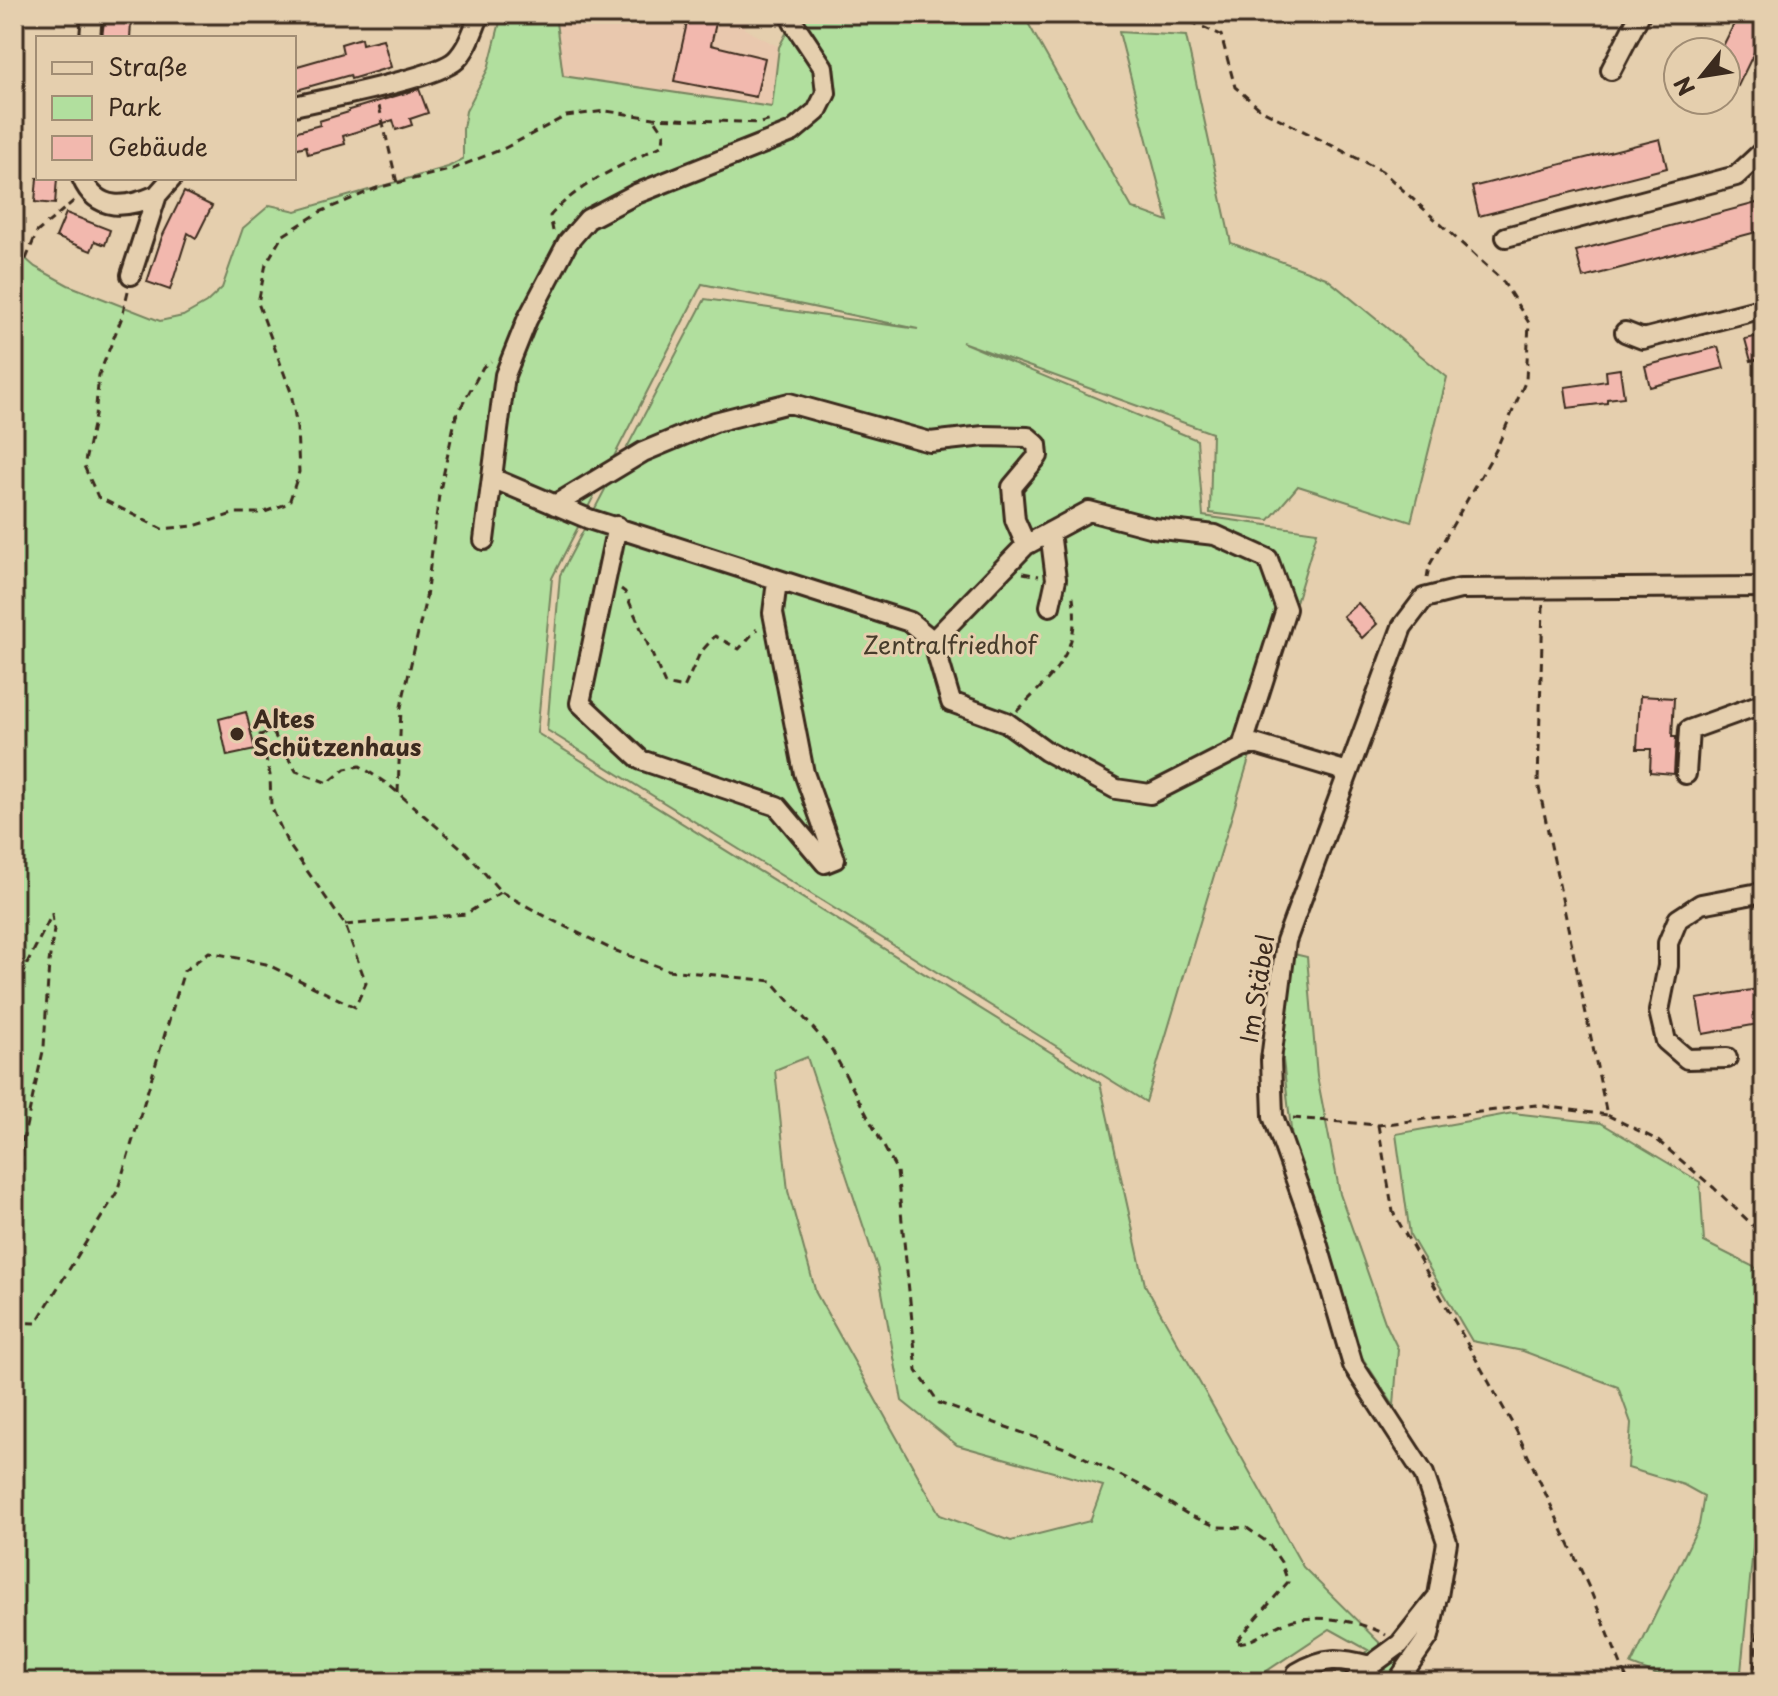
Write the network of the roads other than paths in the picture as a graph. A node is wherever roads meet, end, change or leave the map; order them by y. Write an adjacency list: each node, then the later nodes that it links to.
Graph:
1 (92, 14): 5 (street)
2 (790, 14): 16 (street)
3 (1640, 14): 6 (street)
4 (479, 16): 7 (street)
5 (90, 36)
6 (1611, 70)
7 (296, 106)
8 (1764, 150): 12 (street)
9 (170, 180): 11 (street)
10 (85, 184): 11 (street)
11 (157, 195): 13 (street)
12 (1506, 237)
13 (131, 275)
14 (1764, 308): 15 (street)
15 (1625, 332)
16 (492, 478): 17 (street); 20 (street)
17 (555, 505): 18 (street); 21 (street)
18 (617, 526): 22 (street); 22 (street)
19 (1050, 532): 21 (street); 24 (street); 27 (street)
20 (484, 540)
21 (1026, 545): 25 (street)
22 (777, 581): 25 (street)
23 (1764, 587): 28 (street, Im Stäbel)
24 (1050, 606)
25 (933, 641): 27 (street)
26 (1764, 703): 29 (street)
27 (1242, 747): 28 (street)
28 (1348, 772): 32 (street, Im Stäbel)
29 (1686, 774)
30 (1764, 892): 31 (street)
31 (1727, 1058)
32 (1438, 1596): 33 (street, Im Stäbel); 36 (street)
33 (1370, 1666): 34 (street); 35 (street, Im Stäbel)
34 (1295, 1682)
35 (1353, 1682)
36 (1397, 1682)

